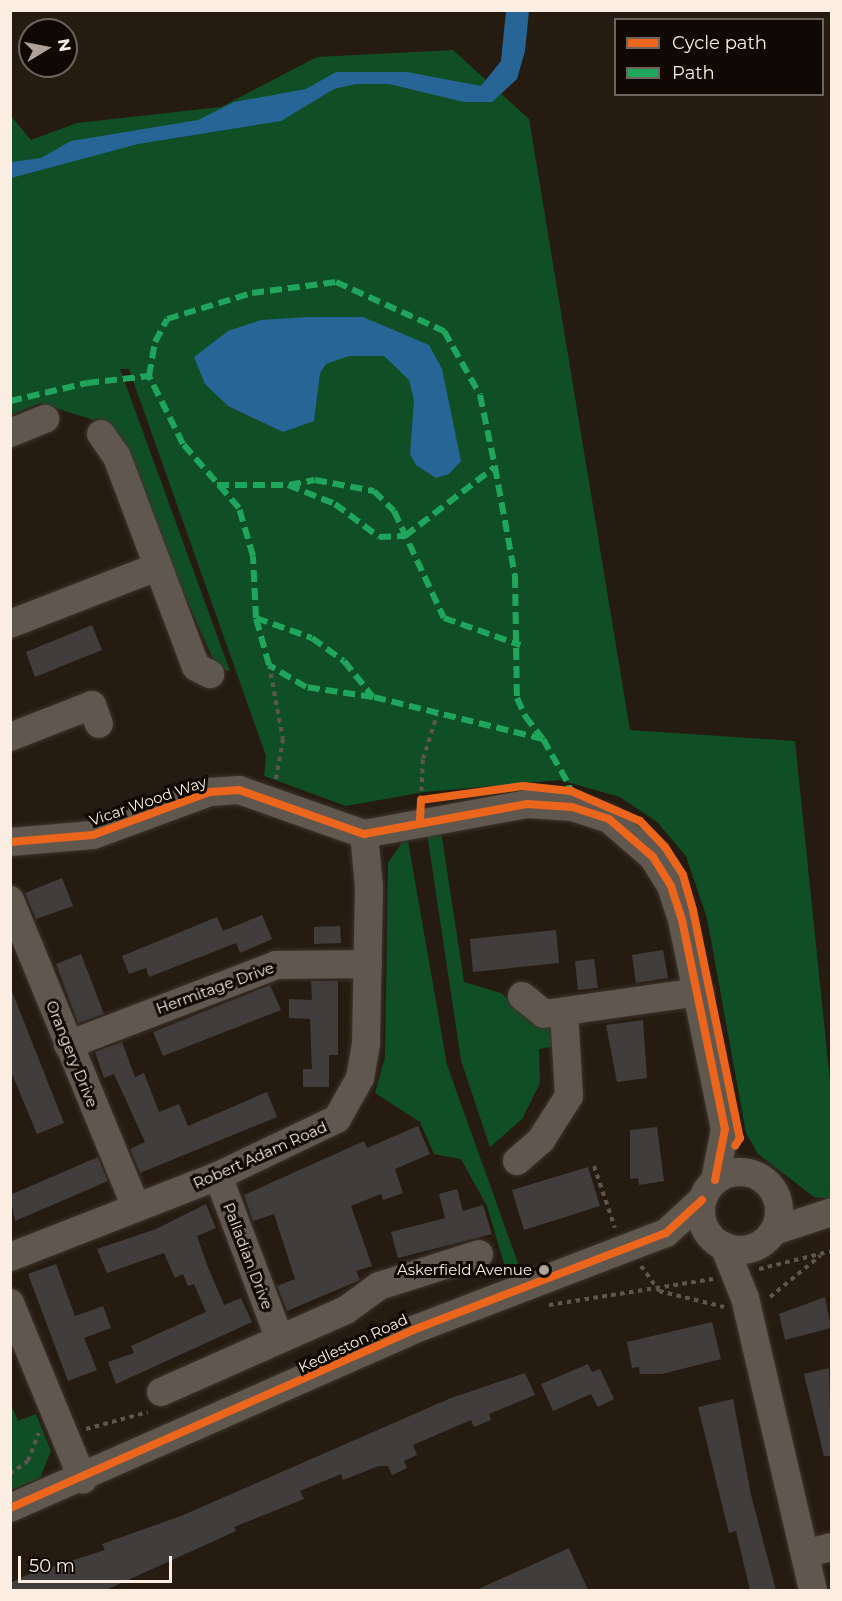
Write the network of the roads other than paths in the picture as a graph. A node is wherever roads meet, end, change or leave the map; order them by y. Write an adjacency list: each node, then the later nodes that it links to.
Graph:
1 (45, 419): 2 (street)
2 (10, 433)
3 (100, 434): 4 (street)
4 (157, 567): 5 (street); 6 (street)
5 (10, 624)
6 (210, 674)
7 (99, 724): 8 (street)
8 (10, 737)
9 (364, 834): 10 (street, Vicar Wood Way); 12 (street, Robert Adam Road); 13 (street)
10 (10, 842)
11 (10, 900): 16 (street, Orangery Drive)
12 (368, 963): 16 (street, Hermitage Drive); 19 (street, Robert Adam Road)
13 (699, 992): 15 (street); 17 (street)
14 (522, 996): 15 (street)
15 (564, 1013): 18 (street)
16 (68, 1045): 22 (street, Orangery Drive)
17 (725, 1129): 20 (street); 21 (street)
18 (517, 1161)
19 (218, 1176): 22 (street, Robert Adam Road); 30 (street, Palladian Drive)
20 (765, 1184): 21 (street); 23 (street); 28 (street)
21 (709, 1190): 24 (street, Kedleston Road); 25 (street)
22 (136, 1207): 27 (street, Robert Adam Road)
23 (828, 1212): 28 (street)
24 (666, 1233): 25 (street); 32 (street, Kedleston Road)
25 (719, 1244): 28 (street)
26 (479, 1254): 30 (street)
27 (10, 1257)
28 (753, 1280): 34 (street)
29 (10, 1303): 32 (street)
30 (278, 1335): 31 (street)
31 (161, 1399)
32 (83, 1480): 33 (street, Kedleston Road)
33 (10, 1508)
34 (818, 1550): 35 (street)
35 (813, 1590)

